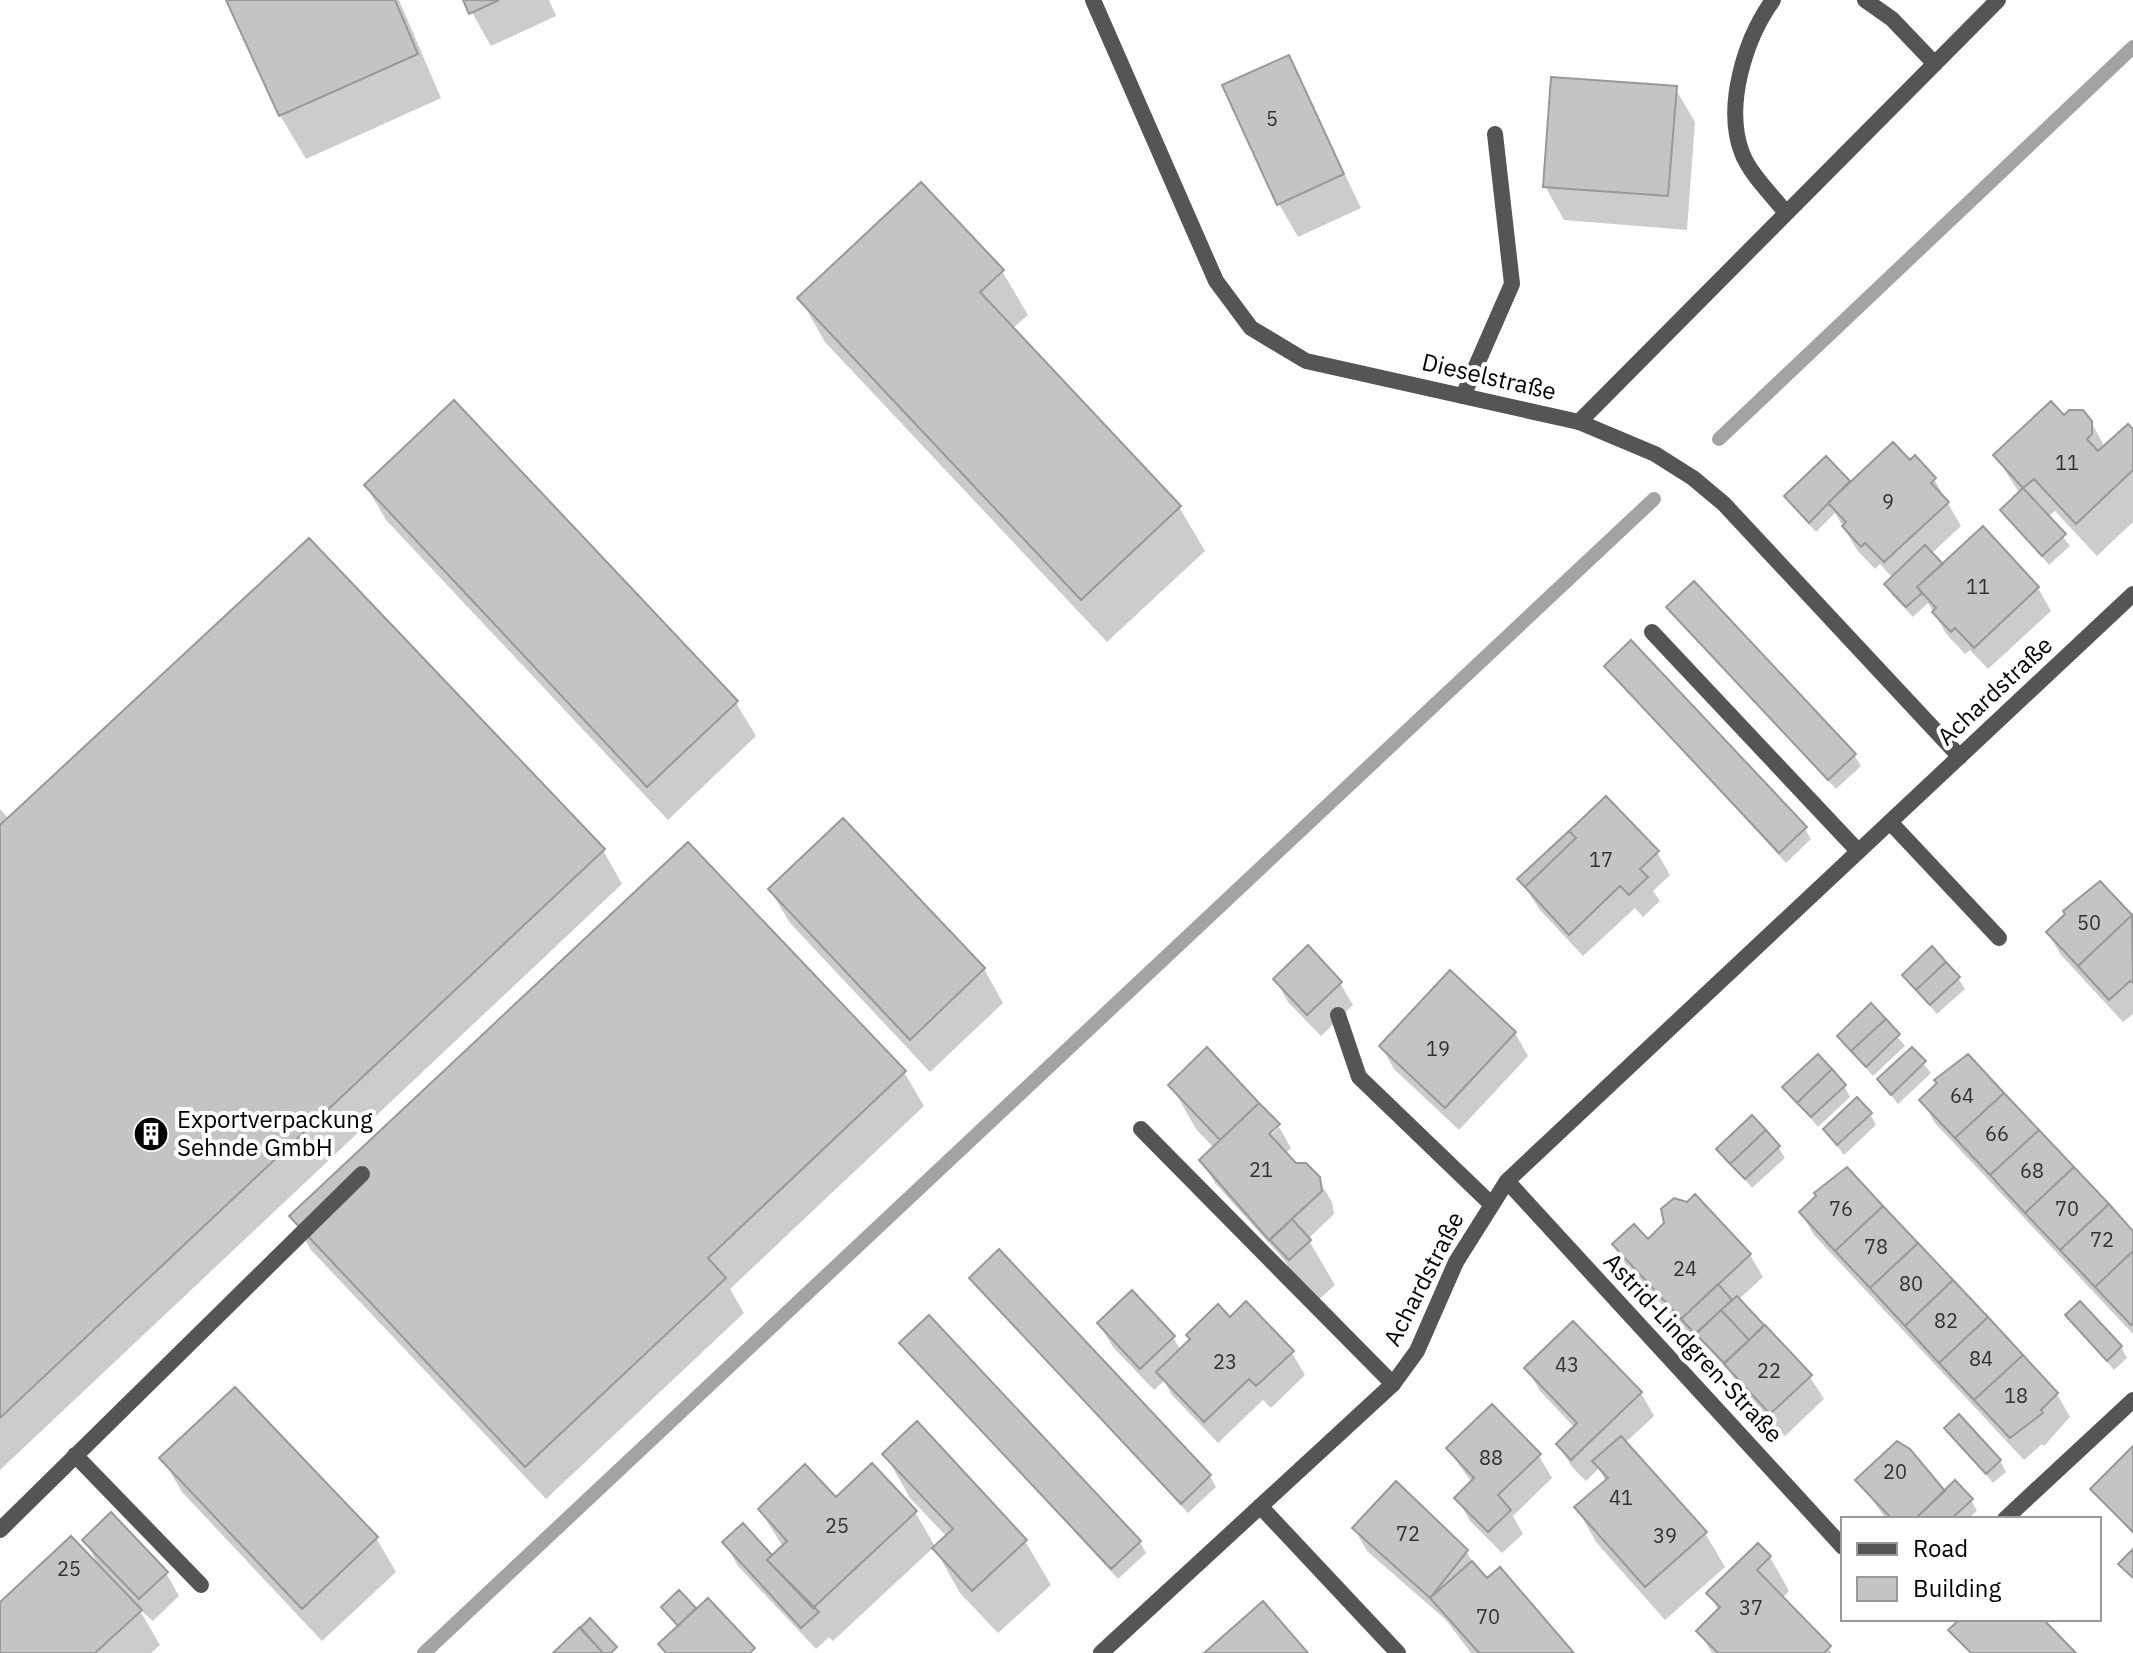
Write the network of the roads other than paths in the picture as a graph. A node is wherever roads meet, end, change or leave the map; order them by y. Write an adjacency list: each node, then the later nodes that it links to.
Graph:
1 (1093, 0): 8 (street, Dieselstraße)
2 (1773, 0): 7 (street)
3 (1865, 0): 5 (street)
4 (1998, 0): 5 (street)
5 (1935, 64): 7 (street)
6 (1495, 134): 8 (street)
7 (1786, 213): 9 (street)
8 (1463, 396): 9 (street, Dieselstraße)
9 (1579, 422): 12 (street, Dieselstraße)
10 (2133, 594): 12 (street, Achardstraße)
11 (1652, 632): 14 (street)
12 (1960, 757): 13 (street, Achardstraße)
13 (1890, 822): 14 (street, Achardstraße); 15 (street)
14 (1858, 851): 19 (street, Achardstraße)
15 (1999, 938)
16 (1338, 1015): 20 (street)
17 (1141, 1129): 21 (street)
18 (362, 1174): 23 (street)
19 (1507, 1181): 20 (street, Achardstraße); 27 (street, Astrid-Lindgren-Straße)
20 (1491, 1204): 21 (street, Achardstraße)
21 (1393, 1384): 24 (street, Achardstraße)
22 (2133, 1400): 25 (street)
23 (75, 1455): 26 (street); 28 (street)
24 (1260, 1506): 29 (street, Achardstraße); 30 (street)
25 (2007, 1517)
26 (0, 1530)
27 (1841, 1545)
28 (201, 1585)
29 (1101, 1653)
30 (1398, 1653)

